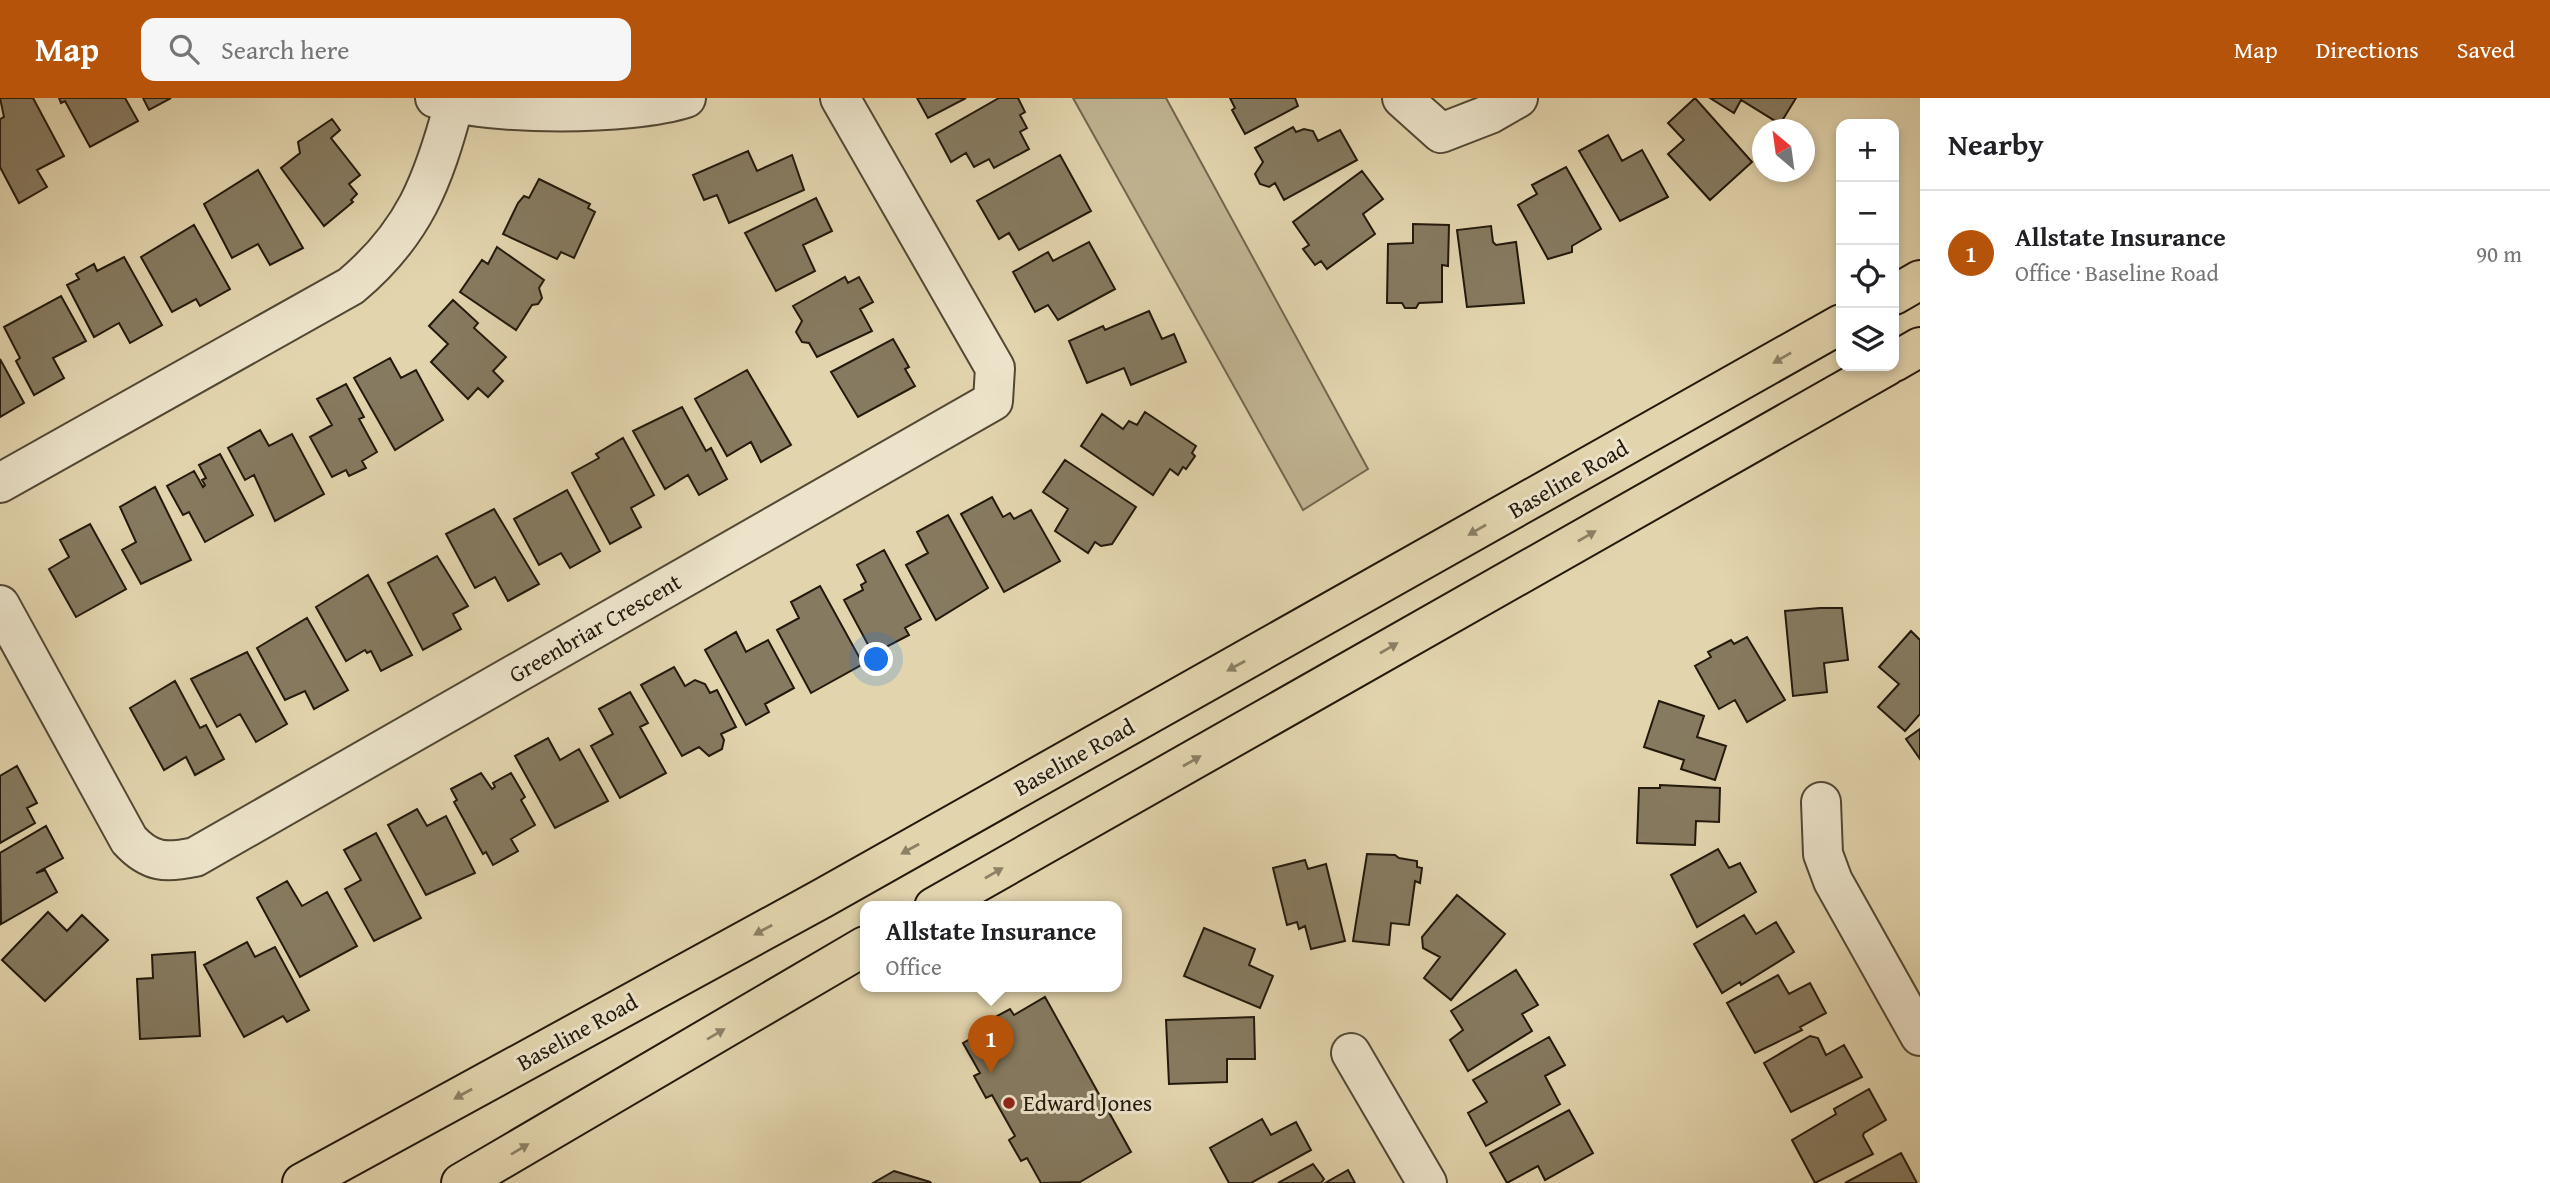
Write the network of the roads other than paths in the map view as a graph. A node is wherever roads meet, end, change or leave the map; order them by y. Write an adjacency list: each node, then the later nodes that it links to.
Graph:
1 (686, 98): 5 (street)
2 (840, 98): 13 (street, Greenbriar Crescent)
3 (1402, 98): 4 (street)
4 (1518, 98)
5 (444, 101): 12 (street)
6 (1920, 280): 7 (main road)
7 (1899, 292)
8 (1836, 327): 19 (main road, Baseline Road, one-way to 19)
9 (1920, 347): 10 (main road)
10 (1899, 359)
11 (1878, 371): 15 (main road, one-way to 11)
12 (0, 483)
13 (0, 605)
14 (1821, 802): 17 (street)
15 (945, 901)
16 (860, 949): 20 (main road, one-way to 16)
17 (1920, 1036)
18 (1351, 1053): 21 (street)
19 (302, 1183)
20 (461, 1183)
21 (1427, 1183)

